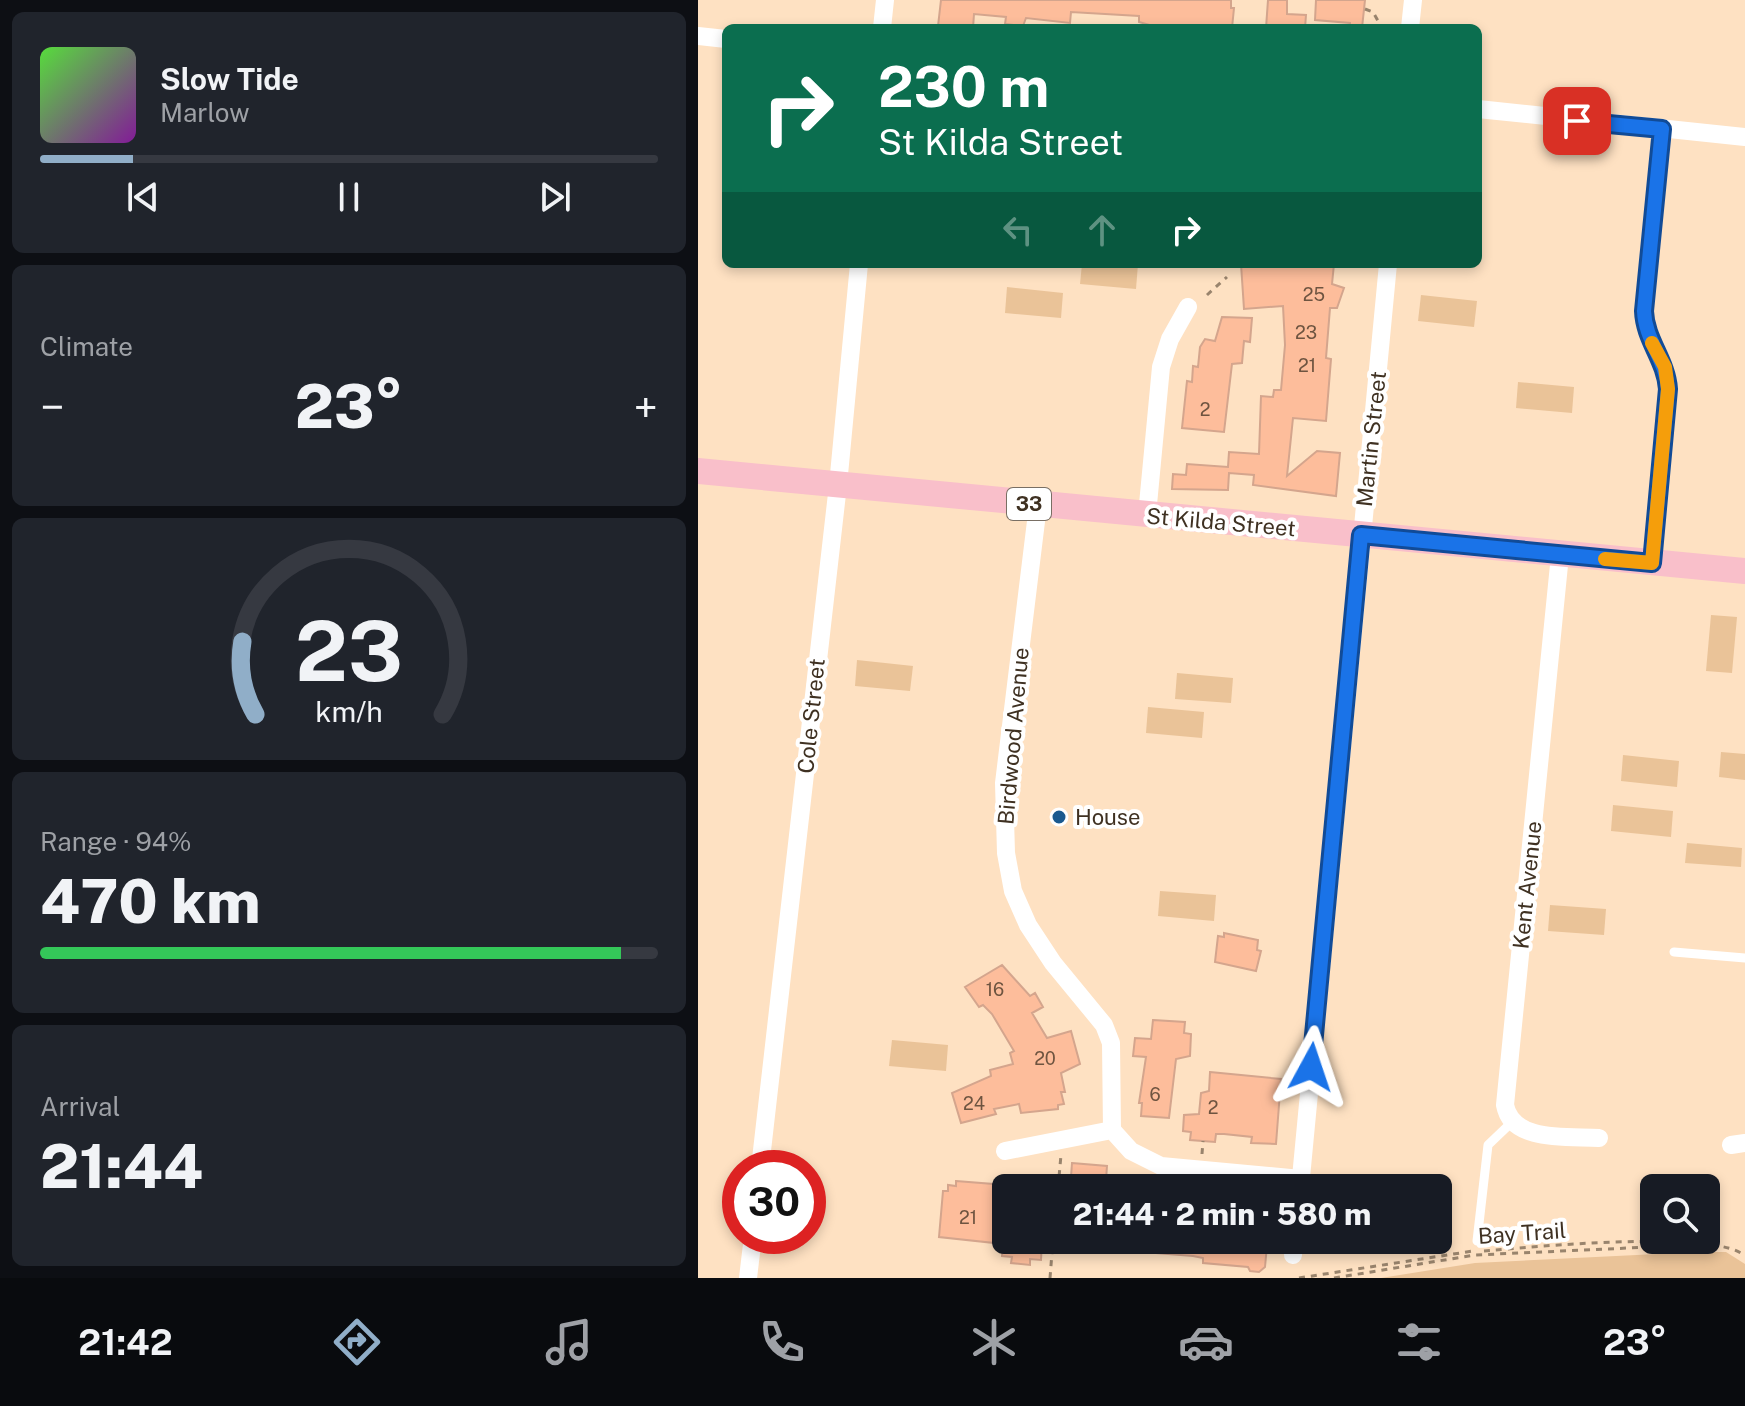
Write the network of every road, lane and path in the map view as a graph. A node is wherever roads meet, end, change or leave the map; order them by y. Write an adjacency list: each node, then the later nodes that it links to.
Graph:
1 (885, 0): 4 (street)
2 (1413, 0): 6 (street)
3 (1365, 9): 5 (path)
4 (882, 24)
5 (1380, 24)
6 (1410, 24)
7 (698, 36): 8 (street)
8 (722, 39)
9 (1483, 111): 10 (street)
10 (1662, 129): 11 (street); 23 (street)
11 (1745, 137)
12 (859, 268): 18 (street, Cole Street)
13 (1388, 268): 21 (street, Martin Street)
14 (1227, 277): 15 (path)
15 (1207, 295)
16 (1188, 307): 20 (street)
17 (698, 471): 18 (main road, St Kilda Street / 33)
18 (838, 485): 19 (main road, St Kilda Street / 33); 31 (street, Cole Street)
19 (1038, 505): 20 (main road, St Kilda Street / 33); 28 (street, Birdwood Avenue)
20 (1147, 515): 21 (main road, St Kilda Street / 33)
21 (1361, 535): 22 (main road, St Kilda Street / 33); 35 (street, Martin Street)
22 (1560, 555): 23 (main road, St Kilda Street / 33); 27 (street, Kent Avenue)
23 (1652, 563): 24 (main road, St Kilda Street / 33)
24 (1745, 571)
25 (1674, 952): 26 (lane)
26 (1745, 958)
27 (1511, 1123): 29 (street); 36 (lane)
28 (1112, 1130): 30 (street); 34 (street)
29 (1599, 1138)
30 (1062, 1139): 32 (street); 33 (path)
31 (762, 1150)
32 (1005, 1151)
33 (1059, 1174)
34 (1226, 1174)
35 (1301, 1174)
36 (1477, 1241)
37 (1720, 1244): 42 (path, Bay Trail)
38 (1640, 1246): 45 (path, Bay Trail)
39 (1640, 1247): 46 (path)
40 (751, 1254): 43 (street)
41 (1052, 1254): 44 (path)
42 (1745, 1256)
43 (748, 1278)
44 (1050, 1278)
45 (1299, 1278)
46 (1334, 1278)

